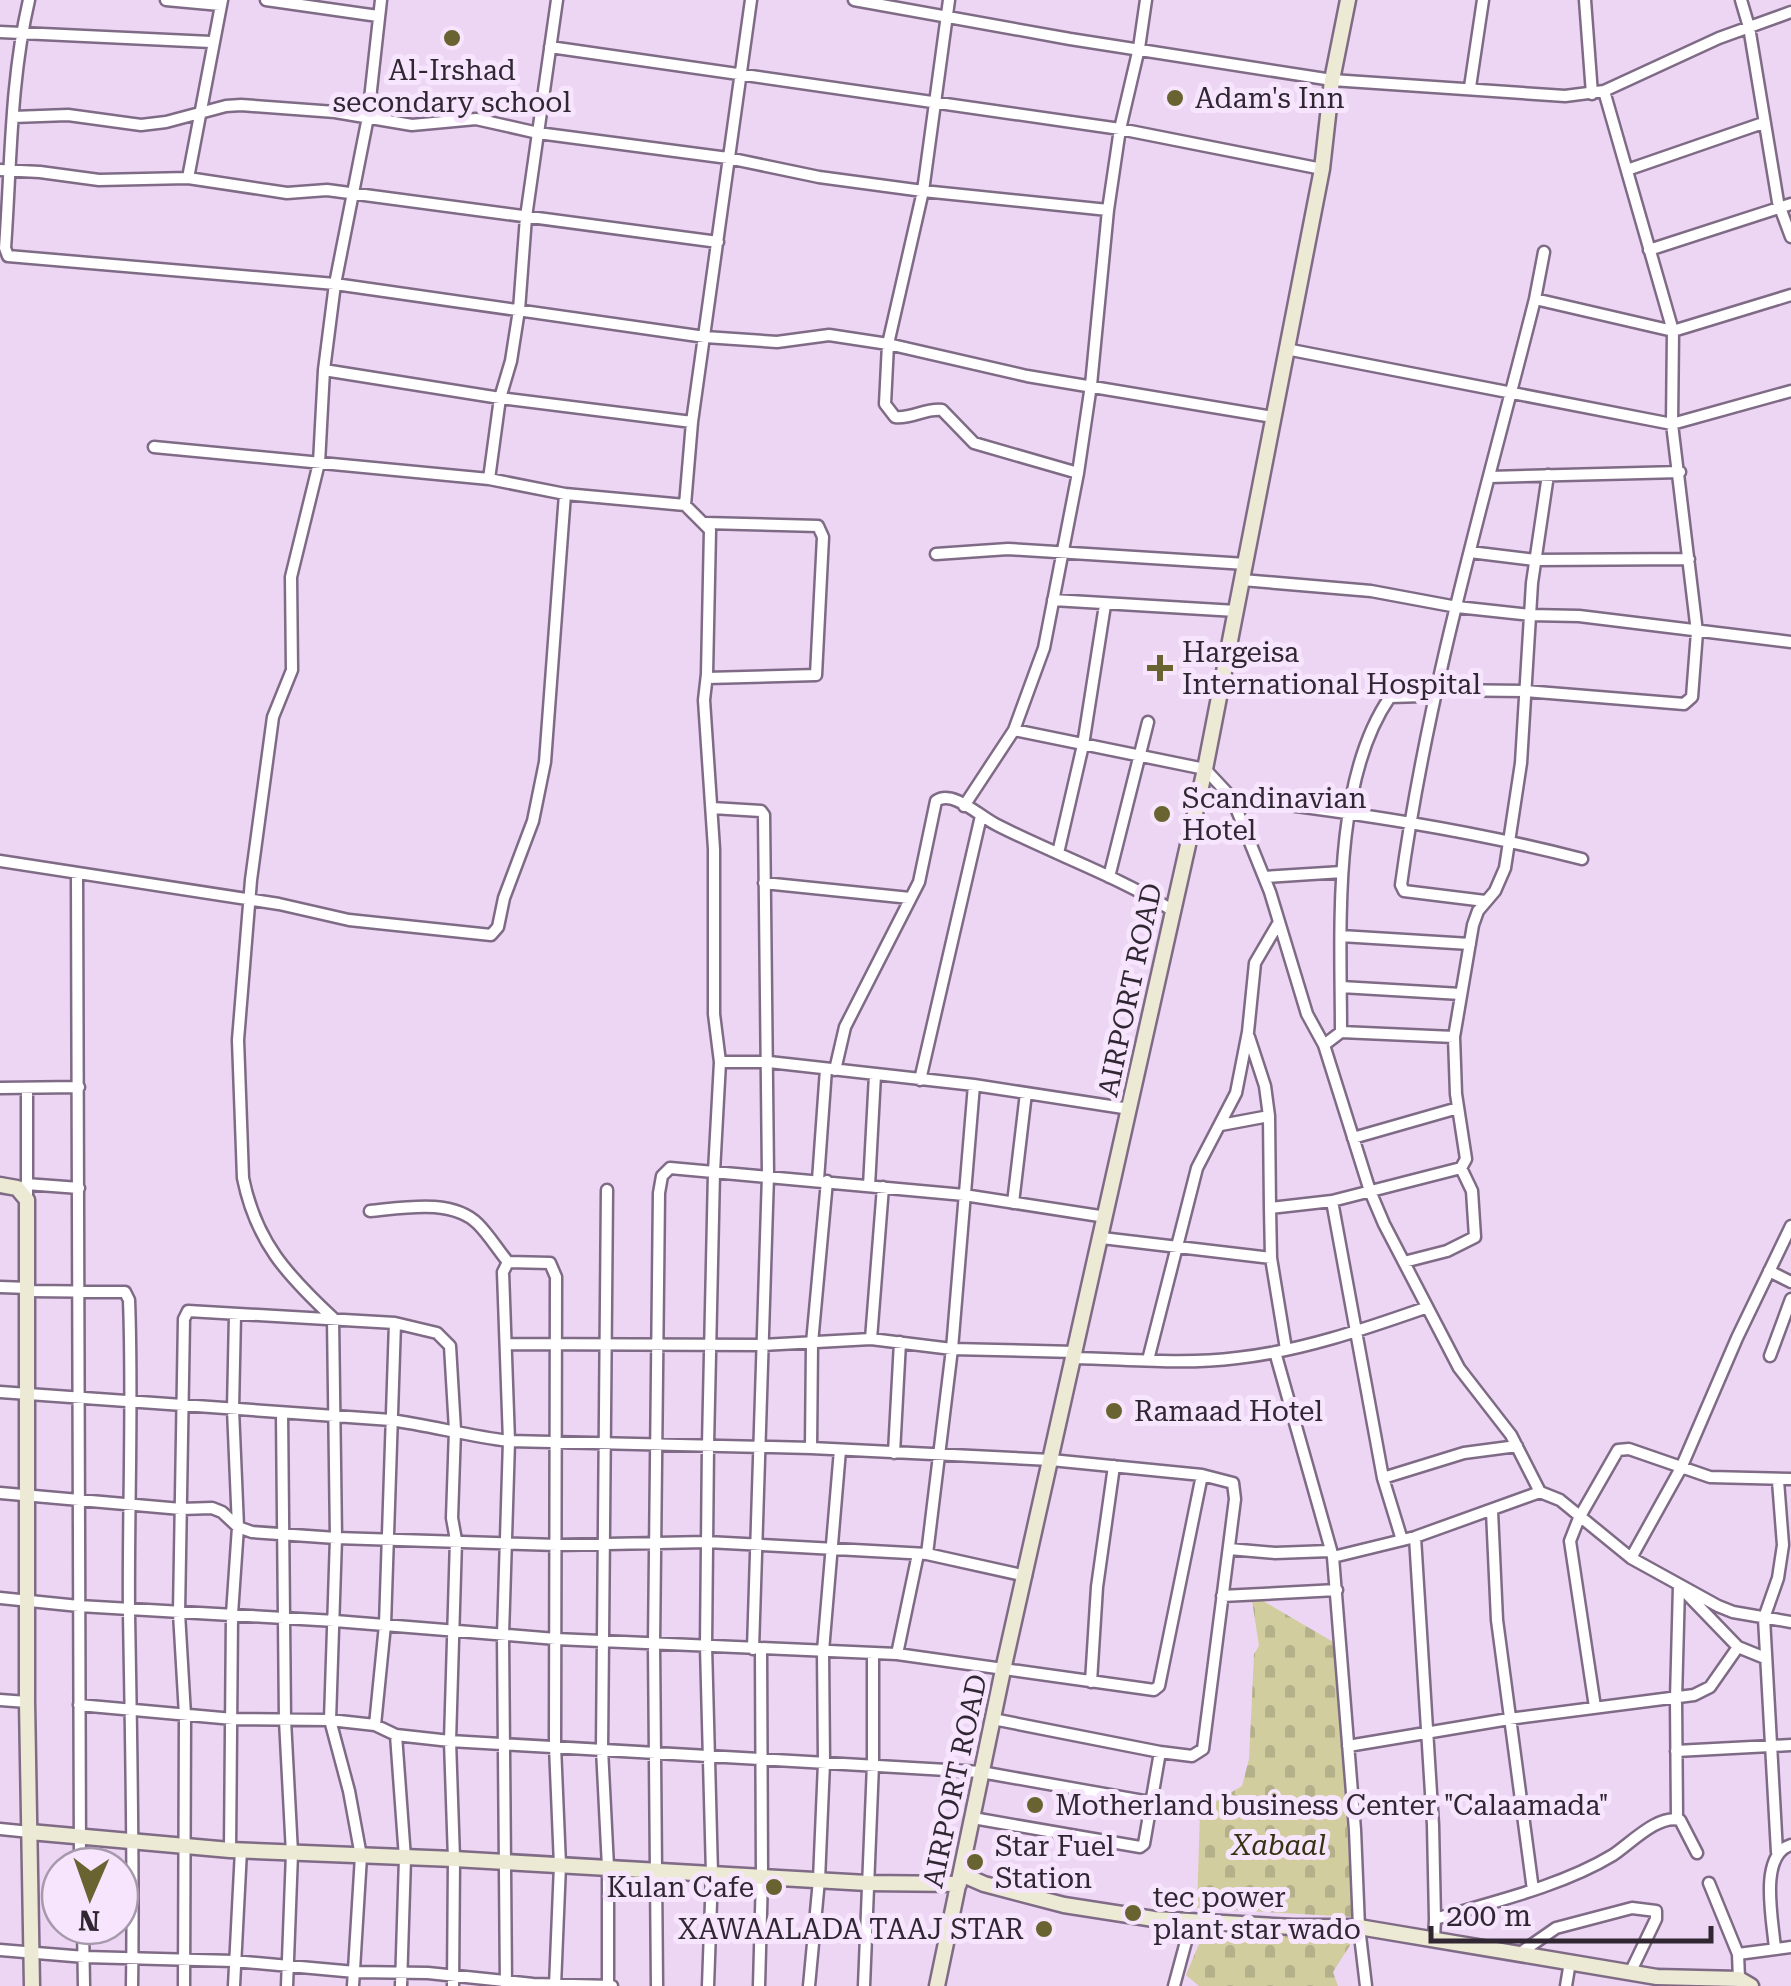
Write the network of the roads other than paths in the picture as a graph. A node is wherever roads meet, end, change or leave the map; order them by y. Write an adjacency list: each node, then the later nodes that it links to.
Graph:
1 (28, 0): 20 (street)
2 (166, 0): 14 (street)
3 (266, 0): 16 (street)
4 (380, 0): 16 (street)
5 (557, 0): 22 (street)
6 (751, 0): 24 (street)
7 (854, 0): 17 (street)
8 (949, 0): 17 (street)
9 (1146, 0): 23 (street)
10 (1348, 0): 25 (street, AIRPORT ROAD)
11 (1483, 0): 26 (street)
12 (1585, 0): 27 (street)
13 (1741, 0): 18 (street)
14 (221, 3): 21 (street)
15 (1791, 12): 18 (street)
16 (378, 16): 31 (street)
17 (946, 16): 23 (street); 28 (street)
18 (1749, 27): 27 (street); 32 (street)
19 (0, 32): 20 (street)
20 (21, 33): 21 (street); 30 (street)
21 (212, 42): 29 (street)
22 (550, 47): 24 (street); 34 (street)
23 (1139, 48): 25 (street); 33 (street)
24 (740, 76): 28 (street); 35 (street)
25 (1332, 80): 26 (street); 36 (street, AIRPORT ROAD)
26 (1470, 87): 27 (street)
27 (1598, 92): 38 (street)
28 (935, 100): 33 (street); 40 (street)
29 (200, 111): 30 (street); 31 (street); 39 (street)
30 (13, 117): 37 (street)
31 (368, 117): 34 (street); 41 (street)
32 (1763, 123): 38 (street); 42 (street)
33 (1120, 129): 36 (street); 43 (street)
34 (538, 134): 35 (street); 44 (street)
35 (728, 158): 40 (street); 46 (street)
36 (1322, 169): 56 (street, AIRPORT ROAD)
37 (5, 170): 39 (street); 49 (street)
38 (1627, 170): 47 (street)
39 (188, 178): 41 (street)
40 (923, 191): 43 (street); 55 (street)
41 (353, 196): 44 (street); 49 (street)
42 (1786, 205): 45 (street); 47 (street)
43 (1108, 210): 58 (street)
44 (526, 217): 46 (street); 52 (street)
45 (1791, 237)
46 (718, 242): 54 (street)
47 (1650, 250): 53 (street)
48 (1544, 252): 51 (street)
49 (334, 284): 52 (street); 57 (street)
50 (1791, 295): 53 (street)
51 (1535, 299): 53 (street); 60 (street)
52 (519, 310): 54 (street); 61 (street)
53 (1673, 331): 64 (street)
54 (706, 337): 55 (street); 63 (street)
55 (888, 344): 58 (street); 68 (street)
56 (1286, 349): 60 (street); 62 (street, AIRPORT ROAD)
57 (324, 370): 61 (street); 66 (street)
58 (1091, 385): 62 (street); 68 (street)
59 (1791, 390): 64 (street)
60 (1511, 393): 64 (street); 70 (street)
61 (500, 398): 63 (street); 71 (street)
62 (1273, 417): 80 (street, AIRPORT ROAD)
63 (692, 422): 73 (street)
64 (1672, 424): 67 (street)
65 (154, 447): 66 (street)
66 (319, 463): 71 (street); 113 (street)
67 (1680, 472): 69 (street); 78 (street)
68 (1078, 473): 77 (street)
69 (1548, 474): 70 (street); 79 (street)
70 (1490, 477): 75 (street)
71 (489, 479): 72 (street)
72 (565, 494): 73 (street); 113 (street)
73 (685, 506): 74 (street)
74 (705, 523): 89 (street); 89 (street)
75 (1470, 552): 79 (street); 84 (street)
76 (936, 554): 77 (street)
77 (1065, 554): 80 (street); 82 (street)
78 (1688, 559): 79 (street); 87 (street)
79 (1535, 560): 86 (street)
80 (1246, 564): 81 (street, AIRPORT ROAD)
81 (1242, 580): 84 (street); 85 (street, AIRPORT ROAD)
82 (1053, 600): 83 (street); 93 (street)
83 (1105, 605): 85 (street); 94 (street)
84 (1457, 607): 86 (street); 90 (street)
85 (1236, 611): 96 (street, AIRPORT ROAD)
86 (1530, 616): 87 (street); 91 (street)
87 (1697, 632): 88 (street); 91 (street)
88 (1791, 642)
89 (707, 678): 99 (street)
90 (1438, 690): 91 (street); 100 (street); 102 (street)
91 (1525, 692): 103 (street)
92 (1148, 722): 95 (street)
93 (1014, 730): 94 (street); 98 (street)
94 (1083, 745): 95 (street); 104 (street)
95 (1140, 755): 96 (street); 109 (street)
96 (1205, 769): 97 (street); 115 (street, AIRPORT ROAD)
97 (1232, 798): 100 (street); 110 (street)
98 (964, 806): 101 (street); 112 (street)
99 (712, 808): 111 (street); 125 (street)
100 (1350, 812): 102 (street); 107 (street)
101 (980, 816): 104 (street); 129 (street)
102 (1410, 822): 103 (street); 114 (street)
103 (1510, 840): 105 (street); 114 (street)
104 (1058, 853): 109 (street)
105 (1582, 859)
106 (0, 861): 108 (street)
107 (1342, 872): 110 (street); 117 (street)
108 (77, 874): 113 (street); 131 (street)
109 (1109, 877): 115 (street)
110 (1264, 877): 116 (street)
111 (764, 883): 112 (street); 126 (street)
112 (910, 898): 127 (street)
113 (250, 901): 171 (street)
114 (1485, 901): 118 (street)
115 (1172, 910): 136 (street, AIRPORT ROAD)
116 (1279, 922): 121 (street); 124 (street)
117 (1342, 936): 118 (street); 119 (street)
118 (1470, 944): 120 (street)
119 (1341, 986): 120 (street); 122 (street)
120 (1461, 994): 123 (street)
121 (1248, 1032): 137 (street); 138 (street)
122 (1341, 1032): 123 (street); 124 (street)
123 (1454, 1037): 135 (street)
124 (1324, 1045): 139 (street)
125 (720, 1062): 126 (street); 141 (street)
126 (769, 1062): 127 (street); 142 (street)
127 (831, 1070): 128 (street); 143 (street)
128 (876, 1075): 129 (street); 145 (street)
129 (920, 1080): 130 (street)
130 (974, 1085): 134 (street); 151 (street)
131 (79, 1087): 133 (street); 146 (street)
132 (0, 1088): 133 (street)
133 (27, 1088): 150 (street)
134 (1026, 1093): 136 (street); 153 (street)
135 (1458, 1108): 139 (street); 140 (street)
136 (1130, 1109): 156 (street, AIRPORT ROAD)
137 (1269, 1116): 138 (street); 154 (street)
138 (1220, 1126): 159 (street)
139 (1353, 1138): 149 (street)
140 (1461, 1168): 149 (street); 162 (street)
141 (714, 1172): 142 (street); 177 (street); 181 (street)
142 (768, 1174): 143 (street); 182 (street)
143 (822, 1181): 145 (street); 178 (street)
144 (0, 1185): 150 (street)
145 (869, 1186): 147 (street)
146 (79, 1188): 150 (street); 167 (street)
147 (884, 1188): 151 (street); 174 (street)
148 (607, 1190): 176 (street)
149 (1370, 1191): 152 (street); 162 (street)
150 (27, 1192): 166 (street)
151 (964, 1195): 153 (street); 183 (street)
152 (1332, 1201): 154 (street); 173 (street)
153 (1013, 1204): 156 (street)
154 (1270, 1208): 160 (street)
155 (370, 1211): 161 (street)
156 (1106, 1217): 158 (street, AIRPORT ROAD)
157 (1791, 1226): 163 (street)
158 (1102, 1238): 159 (street); 185 (street, AIRPORT ROAD)
159 (1176, 1247): 160 (street); 187 (street)
160 (1271, 1258): 184 (street)
161 (508, 1262): 175 (street); 180 (street)
162 (1404, 1262): 169 (street)
163 (1770, 1271): 164 (street); 211 (street)
164 (1791, 1282)
165 (0, 1287): 166 (street)
166 (29, 1290): 167 (street); 189 (street)
167 (79, 1291): 190 (street); 191 (street)
168 (1791, 1299): 186 (street)
169 (1426, 1308): 173 (street); 202 (street)
170 (235, 1314): 171 (street); 192 (street); 193 (street)
171 (333, 1318): 172 (street); 195 (street)
172 (395, 1323): 196 (street); 197 (street)
173 (1356, 1331): 184 (street); 213 (street)
174 (871, 1338): 178 (street); 179 (street)
175 (554, 1342): 176 (street); 180 (street); 199 (street)
176 (604, 1342): 181 (street); 200 (street)
177 (710, 1342): 181 (street); 182 (street); 201 (street)
178 (812, 1342): 182 (street); 205 (street)
179 (900, 1342): 183 (street); 207 (street)
180 (508, 1344): 198 (street)
181 (657, 1345): 203 (street)
182 (762, 1345): 204 (street)
183 (952, 1350): 185 (street); 208 (street)
184 (1281, 1351): 187 (street); 240 (street)
185 (1074, 1355): 187 (street); 209 (street, AIRPORT ROAD)
186 (1770, 1356)
187 (1148, 1360)
188 (0, 1392): 189 (street)
189 (28, 1393): 190 (street); 218 (street)
190 (80, 1397): 191 (street); 219 (street)
191 (133, 1403): 192 (street); 220 (street)
192 (183, 1406): 193 (street); 221 (street)
193 (233, 1409): 194 (street); 224 (street)
194 (282, 1413): 195 (street); 225 (street)
195 (333, 1416): 196 (street); 226 (street)
196 (391, 1420): 197 (street); 228 (street)
197 (455, 1430): 198 (street); 229 (street)
198 (509, 1441): 199 (street); 232 (street)
199 (556, 1444): 200 (street); 234 (street)
200 (604, 1444): 203 (street); 235 (street)
201 (708, 1446): 203 (street); 204 (street); 231 (street)
202 (1516, 1446): 213 (street); 216 (street)
203 (656, 1447): 233 (street)
204 (762, 1447): 205 (street); 236 (street)
205 (811, 1448): 206 (street)
206 (840, 1450): 207 (street); 238 (street)
207 (894, 1453): 208 (street)
208 (940, 1456): 209 (street); 239 (street)
209 (1052, 1460): 210 (street); 242 (street, AIRPORT ROAD)
210 (1114, 1466): 212 (street); 270 (street)
211 (1680, 1468): 215 (street); 223 (street); 241 (street)
212 (1202, 1475): 237 (street); 270 (street)
213 (1383, 1478): 230 (street)
214 (1791, 1479): 215 (street)
215 (1778, 1481): 253 (street)
216 (1540, 1492): 222 (street); 223 (street)
217 (0, 1494): 218 (street)
218 (28, 1496): 219 (street); 247 (street)
219 (79, 1500): 220 (street); 248 (street)
220 (129, 1502): 221 (street); 249 (street)
221 (182, 1509): 224 (street); 250 (street)
222 (1492, 1511): 227 (street); 280 (street)
223 (1579, 1518): 241 (street); 275 (street)
224 (238, 1527): 225 (street); 251 (street)
225 (285, 1534): 226 (street); 252 (street)
226 (336, 1538): 228 (street); 254 (street)
227 (1415, 1538): 230 (street); 284 (street)
228 (388, 1540): 229 (street); 256 (street)
229 (456, 1540): 232 (street); 257 (street)
230 (1402, 1540): 240 (street)
231 (707, 1542): 233 (street); 236 (street); 262 (street)
232 (508, 1543): 234 (street); 258 (street)
233 (654, 1543): 235 (street); 261 (street)
234 (557, 1545): 235 (street); 259 (street)
235 (604, 1545): 260 (street)
236 (756, 1546): 238 (street); 264 (street)
237 (1229, 1548): 240 (street); 245 (street)
238 (830, 1549): 239 (street); 265 (street)
239 (922, 1554): 242 (street); 267 (street)
240 (1332, 1554): 244 (street)
241 (1631, 1558): 243 (street)
242 (1026, 1576): 269 (street, AIRPORT ROAD)
243 (1679, 1586): 253 (street); 263 (street); 271 (street)
244 (1336, 1590): 245 (street); 290 (street)
245 (1222, 1596): 294 (street)
246 (0, 1598): 247 (street)
247 (28, 1601): 248 (street); 273 (street)
248 (80, 1606): 249 (street); 274 (street)
249 (129, 1609): 250 (street); 276 (street)
250 (179, 1613): 251 (street); 277 (street)
251 (232, 1614): 252 (street); 279 (street)
252 (284, 1618): 254 (street); 281 (street)
253 (1764, 1618): 255 (street); 268 (street)
254 (335, 1621): 256 (street); 282 (street)
255 (1791, 1622)
256 (385, 1626): 257 (street); 283 (street)
257 (454, 1632): 258 (street); 286 (street)
258 (503, 1635): 259 (street); 287 (street)
259 (556, 1639): 260 (street); 289 (street)
260 (602, 1642): 261 (street); 292 (street)
261 (654, 1644): 262 (street); 295 (street)
262 (706, 1646): 264 (street); 296 (street)
263 (1738, 1647): 268 (street); 271 (street)
264 (757, 1649): 265 (street); 297 (street)
265 (823, 1651): 266 (street); 298 (street)
266 (873, 1654): 267 (street); 299 (street)
267 (897, 1654): 269 (street)
268 (1765, 1658): 291 (street)
269 (1003, 1670): 270 (street); 278 (street, AIRPORT ROAD)
270 (1091, 1682)
271 (1676, 1698): 275 (street); 293 (street)
272 (0, 1700): 273 (street)
273 (27, 1702): 306 (street)
274 (78, 1705): 276 (street); 307 (street)
275 (1596, 1708): 280 (street)
276 (133, 1710): 277 (street); 308 (street)
277 (185, 1715): 279 (street); 309 (street)
278 (993, 1718): 294 (street); 300 (street, AIRPORT ROAD)
279 (233, 1719): 281 (street); 312 (street)
280 (1508, 1719): 284 (street); 329 (street)
281 (285, 1720): 282 (street); 314 (street)
282 (330, 1720): 283 (street); 316 (street)
283 (375, 1725): 285 (street)
284 (1428, 1733): 290 (street); 330 (street)
285 (396, 1735): 286 (street); 317 (street)
286 (450, 1740): 287 (street); 318 (street)
287 (504, 1744): 289 (street); 319 (street)
288 (1791, 1745): 291 (street)
289 (554, 1746): 292 (street); 320 (street)
290 (1348, 1746): 332 (street)
291 (1770, 1747): 293 (street); 313 (street)
292 (602, 1749): 295 (street); 321 (street)
293 (1676, 1751): 304 (street)
294 (1160, 1752): 301 (street)
295 (656, 1754): 296 (street); 322 (street)
296 (707, 1757): 297 (street); 323 (street)
297 (761, 1760): 298 (street); 324 (street)
298 (824, 1763): 299 (street); 326 (street)
299 (873, 1764): 300 (street); 327 (street)
300 (981, 1772): 301 (street); 303 (street, AIRPORT ROAD)
301 (1151, 1802): 302 (street); 303 (street)
302 (1200, 1811)
303 (973, 1818): 325 (street, AIRPORT ROAD)
304 (1677, 1818): 315 (street); 329 (street)
305 (0, 1829): 306 (street)
306 (30, 1832): 307 (street); 338 (street)
307 (78, 1837): 308 (street); 311 (street)
308 (134, 1842): 309 (street); 342 (street)
309 (185, 1844): 312 (street); 343 (street)
310 (1791, 1845): 313 (street)
311 (79, 1846)
312 (236, 1850): 314 (street); 344 (street)
313 (1778, 1852): 336 (street)
314 (292, 1853): 316 (street); 346 (street)
315 (1697, 1853)
316 (360, 1856): 317 (street); 347 (street)
317 (405, 1858): 318 (street); 349 (street)
318 (454, 1858): 319 (street); 350 (street)
319 (508, 1862): 320 (street); 352 (street)
320 (560, 1864): 321 (street); 354 (street)
321 (608, 1868): 322 (street); 363 (street)
322 (658, 1870): 323 (street); 364 (street)
323 (712, 1874): 324 (street); 365 (street)
324 (762, 1876): 326 (street); 366 (street)
325 (960, 1879): 327 (street); 331 (street); 369 (street, AIRPORT ROAD)
326 (818, 1880): 327 (street); 367 (street)
327 (867, 1882): 368 (street)
328 (1709, 1882): 340 (street)
329 (1533, 1890): 330 (street)
330 (1436, 1920): 333 (street)
331 (1191, 1923): 332 (street); 370 (street)
332 (1359, 1928): 333 (street); 371 (street)
333 (1434, 1939): 339 (street)
334 (84, 1946): 341 (street)
335 (1791, 1948): 336 (street)
336 (1775, 1949): 340 (street)
337 (0, 1950): 338 (street)
338 (31, 1953): 341 (street); 355 (street)
339 (1520, 1953): 345 (street); 348 (street)
340 (1738, 1954): 353 (street)
341 (85, 1957): 342 (street); 356 (street)
342 (133, 1958): 343 (street); 357 (street)
343 (184, 1960): 344 (street); 358 (street)
344 (234, 1960): 346 (street); 359 (street)
345 (1570, 1962): 348 (street); 372 (street)
346 (287, 1967): 347 (street); 360 (street)
347 (355, 1972): 349 (street); 361 (street)
348 (1630, 1972): 351 (street)
349 (401, 1973): 350 (street); 362 (street)
350 (453, 1981): 352 (street)
351 (1656, 1981): 353 (street)
352 (506, 1983): 354 (street)
353 (1745, 1983)
354 (555, 1984): 363 (street)
355 (32, 1986)
356 (84, 1986)
357 (132, 1986)
358 (184, 1986)
359 (234, 1986)
360 (287, 1986)
361 (353, 1986)
362 (402, 1986)
363 (610, 1986)
364 (657, 1986)
365 (708, 1986)
366 (759, 1986)
367 (809, 1986)
368 (864, 1986)
369 (937, 1986)
370 (1174, 1986)
371 (1366, 1986)
372 (1566, 1986)

